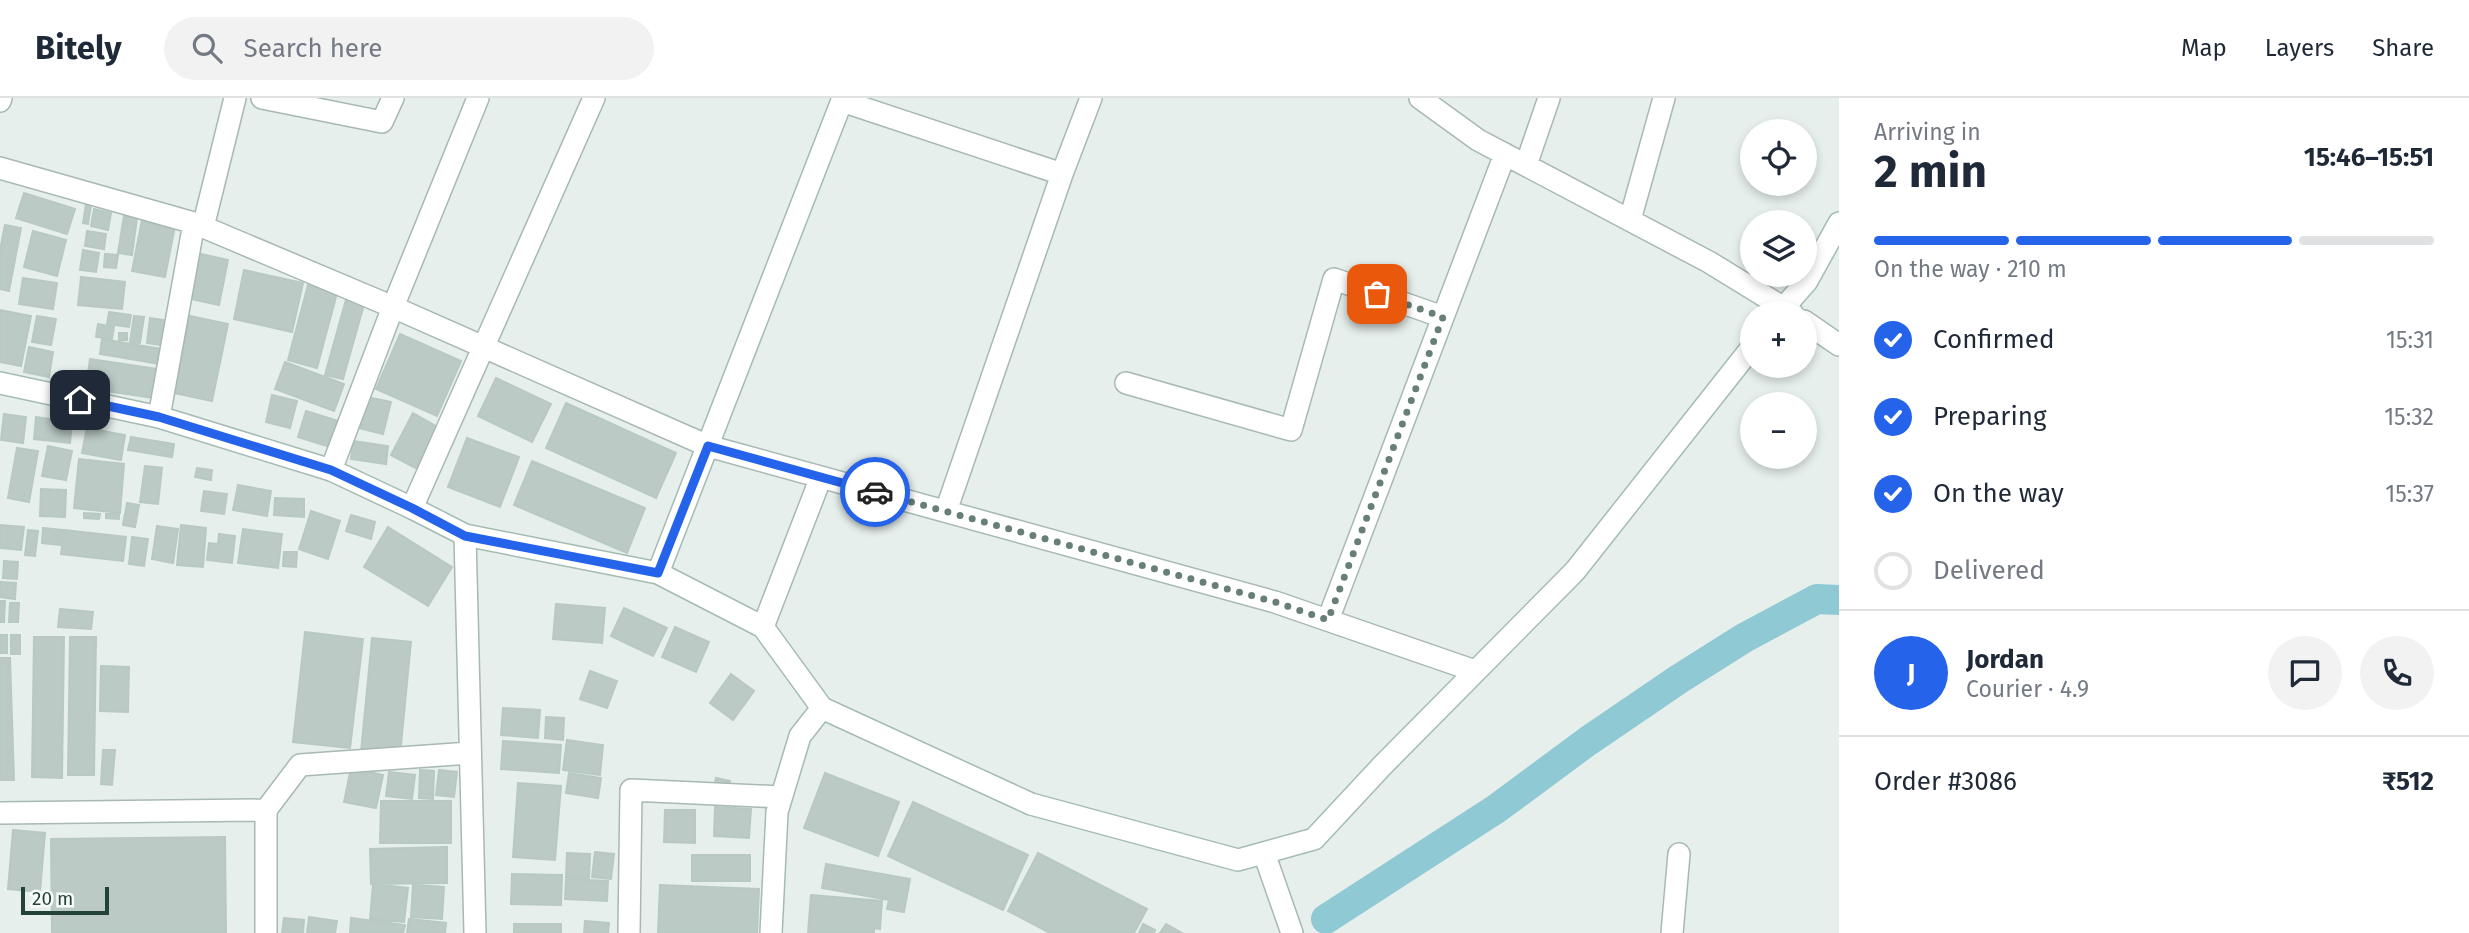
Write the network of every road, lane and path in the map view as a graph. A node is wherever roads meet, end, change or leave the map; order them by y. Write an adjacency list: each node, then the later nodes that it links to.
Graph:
1 (235, 98): 17 (street)
2 (262, 98): 3 (street)
3 (393, 98)
4 (478, 98): 20 (street)
5 (594, 98): 24 (street)
6 (1091, 98): 14 (street)
7 (1420, 98): 11 (street)
8 (1549, 98): 12 (street)
9 (1664, 98): 15 (street)
10 (842, 99): 14 (street); 29 (street)
11 (1505, 154): 12 (street); 21 (street)
12 (1526, 165): 15 (street)
13 (0, 168): 17 (street)
14 (1062, 174): 33 (street)
15 (1630, 220): 18 (street)
16 (1839, 223): 19 (street)
17 (198, 225): 20 (street); 28 (street)
18 (1769, 301)
19 (1792, 301)
20 (393, 307): 24 (street); 30 (street)
21 (1443, 317): 27 (street); 36 (street)
22 (1817, 330): 23 (street)
23 (1839, 345)
24 (485, 348): 29 (street); 32 (street)
25 (1740, 362): 38 (street)
26 (0, 383): 28 (street)
27 (1126, 383)
28 (159, 417): 30 (street)
29 (708, 446): 31 (street); 35 (street)
30 (331, 470): 32 (street)
31 (821, 477): 33 (street); 37 (street)
32 (412, 508): 34 (street)
33 (946, 511): 36 (street)
34 (465, 536): 35 (street); 40 (street)
35 (658, 573): 37 (street)
36 (1328, 620): 38 (street)
37 (763, 627): 39 (street)
38 (1475, 671): 44 (street)
39 (822, 708): 41 (street); 44 (street)
40 (470, 753): 42 (street); 47 (street)
41 (781, 797): 48 (street); 49 (street)
42 (266, 810): 43 (street); 46 (street)
43 (0, 813)
44 (1264, 853): 50 (street)
45 (1679, 854): 51 (street)
46 (266, 933)
47 (475, 933)
48 (629, 933)
49 (771, 933)
50 (1292, 933)
51 (1672, 933)

